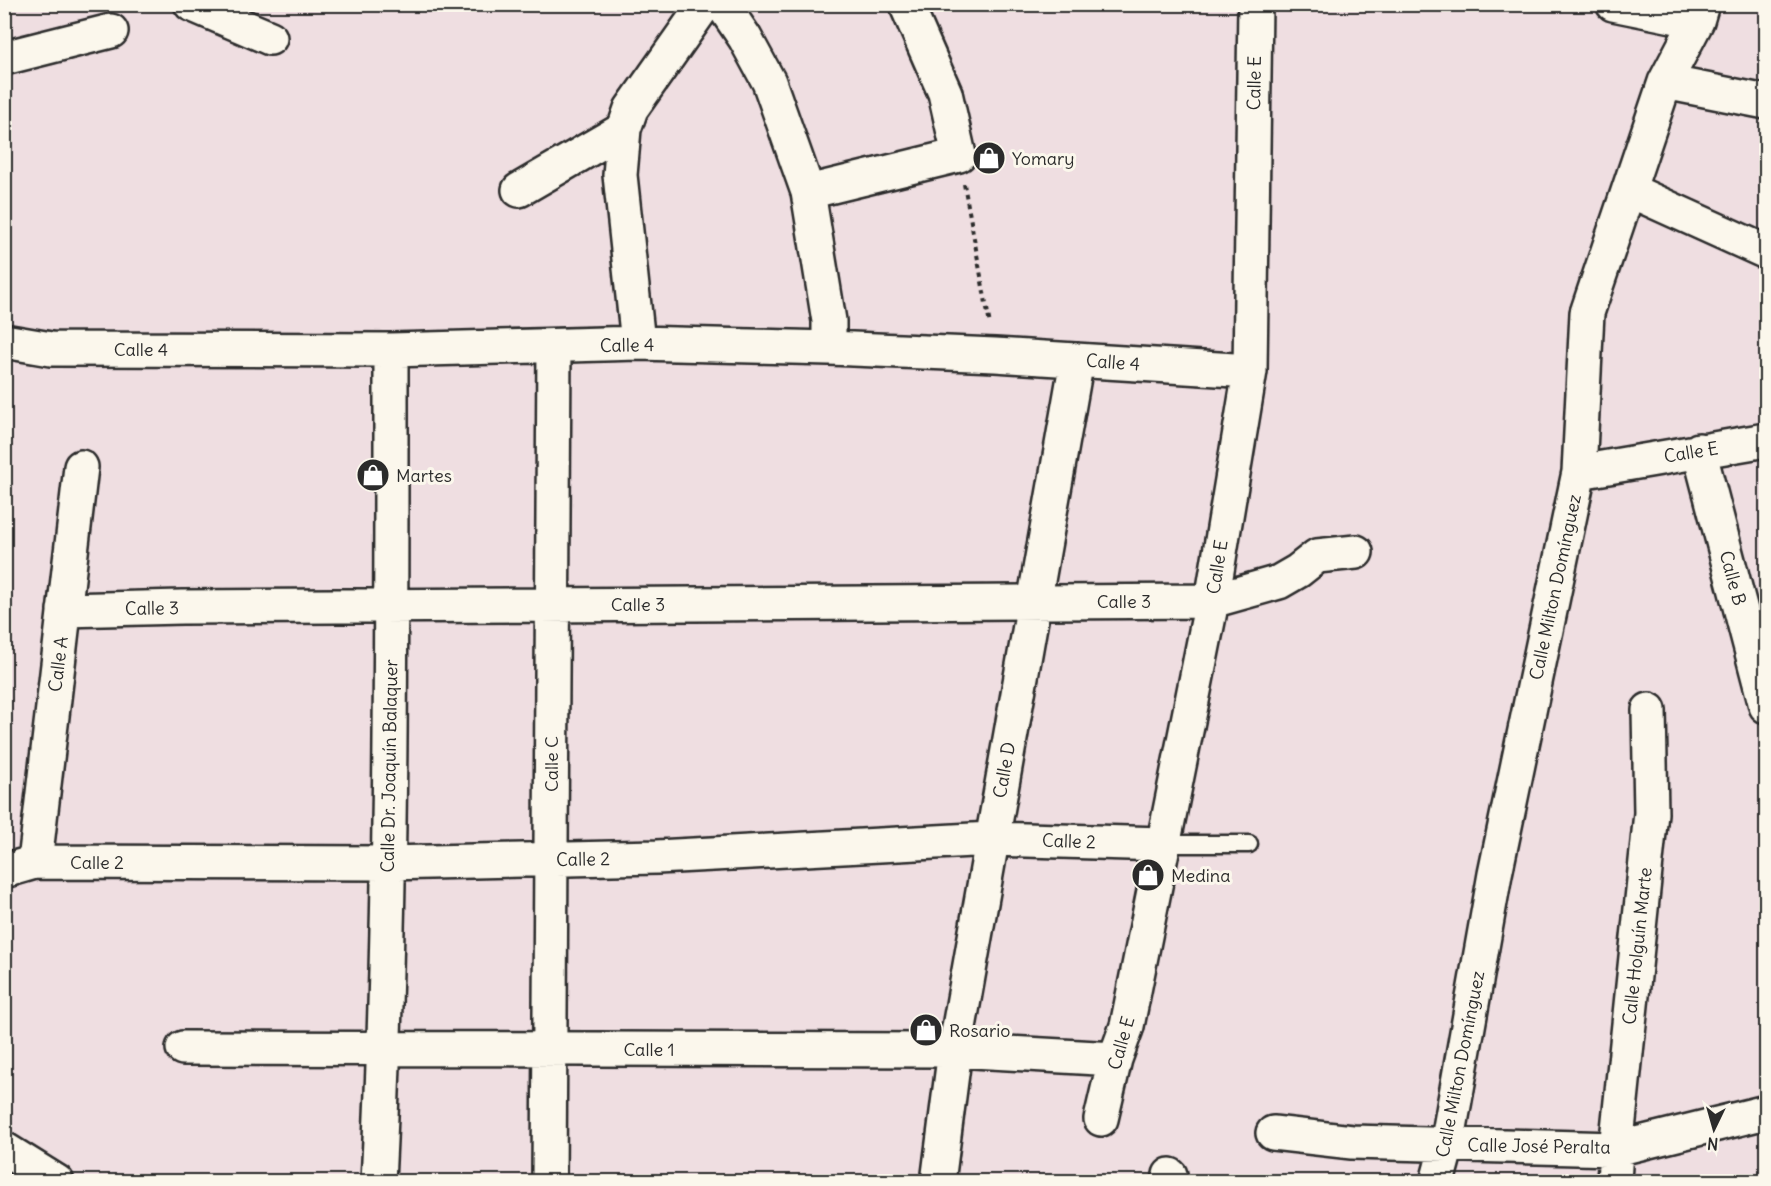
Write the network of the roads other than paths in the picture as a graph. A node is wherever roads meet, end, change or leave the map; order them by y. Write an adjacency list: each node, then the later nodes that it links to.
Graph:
1 (191, 4): 9 (street)
2 (705, 4): 13 (street)
3 (722, 4): 16 (street)
4 (906, 4): 16 (street)
5 (1255, 4): 24 (street, Calle E)
6 (1613, 4): 7 (street)
7 (1699, 13): 11 (street, Calle Milton Domínguez)
8 (111, 32): 10 (street)
9 (270, 38)
10 (4, 58)
11 (1665, 82): 12 (street); 15 (street, Calle Milton Domínguez)
12 (1767, 102)
13 (624, 129): 14 (street); 19 (street)
14 (519, 190)
15 (1629, 190): 17 (street); 28 (street, Calle Milton Domínguez)
16 (808, 192): 21 (street)
17 (1767, 252)
18 (4, 341): 22 (street, Calle 4)
19 (638, 344): 20 (street, Calle 4); 21 (street, Calle 4)
20 (554, 346): 22 (street, Calle 4); 32 (street, Calle C)
21 (829, 348): 23 (street, Calle 4)
22 (391, 350): 33 (street, Calle Dr. Joaquín Balaquer)
23 (1077, 360): 24 (street, Calle 4); 30 (street, Calle D)
24 (1250, 371): 31 (street, Calle E)
25 (1767, 440): 26 (street, Calle E)
26 (1699, 450): 28 (street, Calle E); 35 (street, Calle B)
27 (81, 467): 34 (street, Calle A)
28 (1580, 472): 51 (street, Calle Milton Domínguez)
29 (1356, 552): 31 (street, Calle 3)
30 (1034, 601): 31 (street, Calle 3); 32 (street, Calle 3); 37 (street, Calle D)
31 (1212, 602): 38 (street, Calle E)
32 (552, 605): 33 (street, Calle 3); 40 (street, Calle C)
33 (391, 606): 34 (street, Calle 3); 41 (street, Calle Dr. Joaquín Balaquer)
34 (64, 610): 42 (street, Calle A)
35 (1767, 706)
36 (1649, 710): 53 (street, Calle Holguín Marte)
37 (991, 839): 38 (street, Calle 2); 40 (street, Calle 2); 46 (street, Calle D)
38 (1163, 844): 39 (lane); 47 (street, Calle E)
39 (1249, 844)
40 (551, 859): 41 (street, Calle 2); 45 (street, Calle C)
41 (387, 863): 42 (street, Calle 2); 44 (street, Calle Dr. Joaquín Balaquer)
42 (20, 866)
43 (183, 1048): 44 (street, Calle 1)
44 (385, 1049): 45 (street, Calle 1); 55 (street, Calle Dr. Joaquín Balaquer)
45 (550, 1049): 46 (street, Calle 1); 56 (street, Calle C)
46 (955, 1050): 47 (street, Calle 1); 57 (street, Calle D)
47 (1115, 1059): 49 (street, Calle E)
48 (1767, 1112): 53 (street, Calle José Peralta)
49 (1101, 1119)
50 (1273, 1133): 51 (street, Calle José Peralta)
51 (1447, 1144): 53 (street, Calle José Peralta); 58 (street, Calle Milton Domínguez)
52 (4, 1149): 54 (street)
53 (1616, 1149): 59 (street, Calle Holguín Marte)
54 (57, 1182)
55 (378, 1182)
56 (549, 1182)
57 (938, 1182)
58 (1437, 1182)
59 (1614, 1182)

